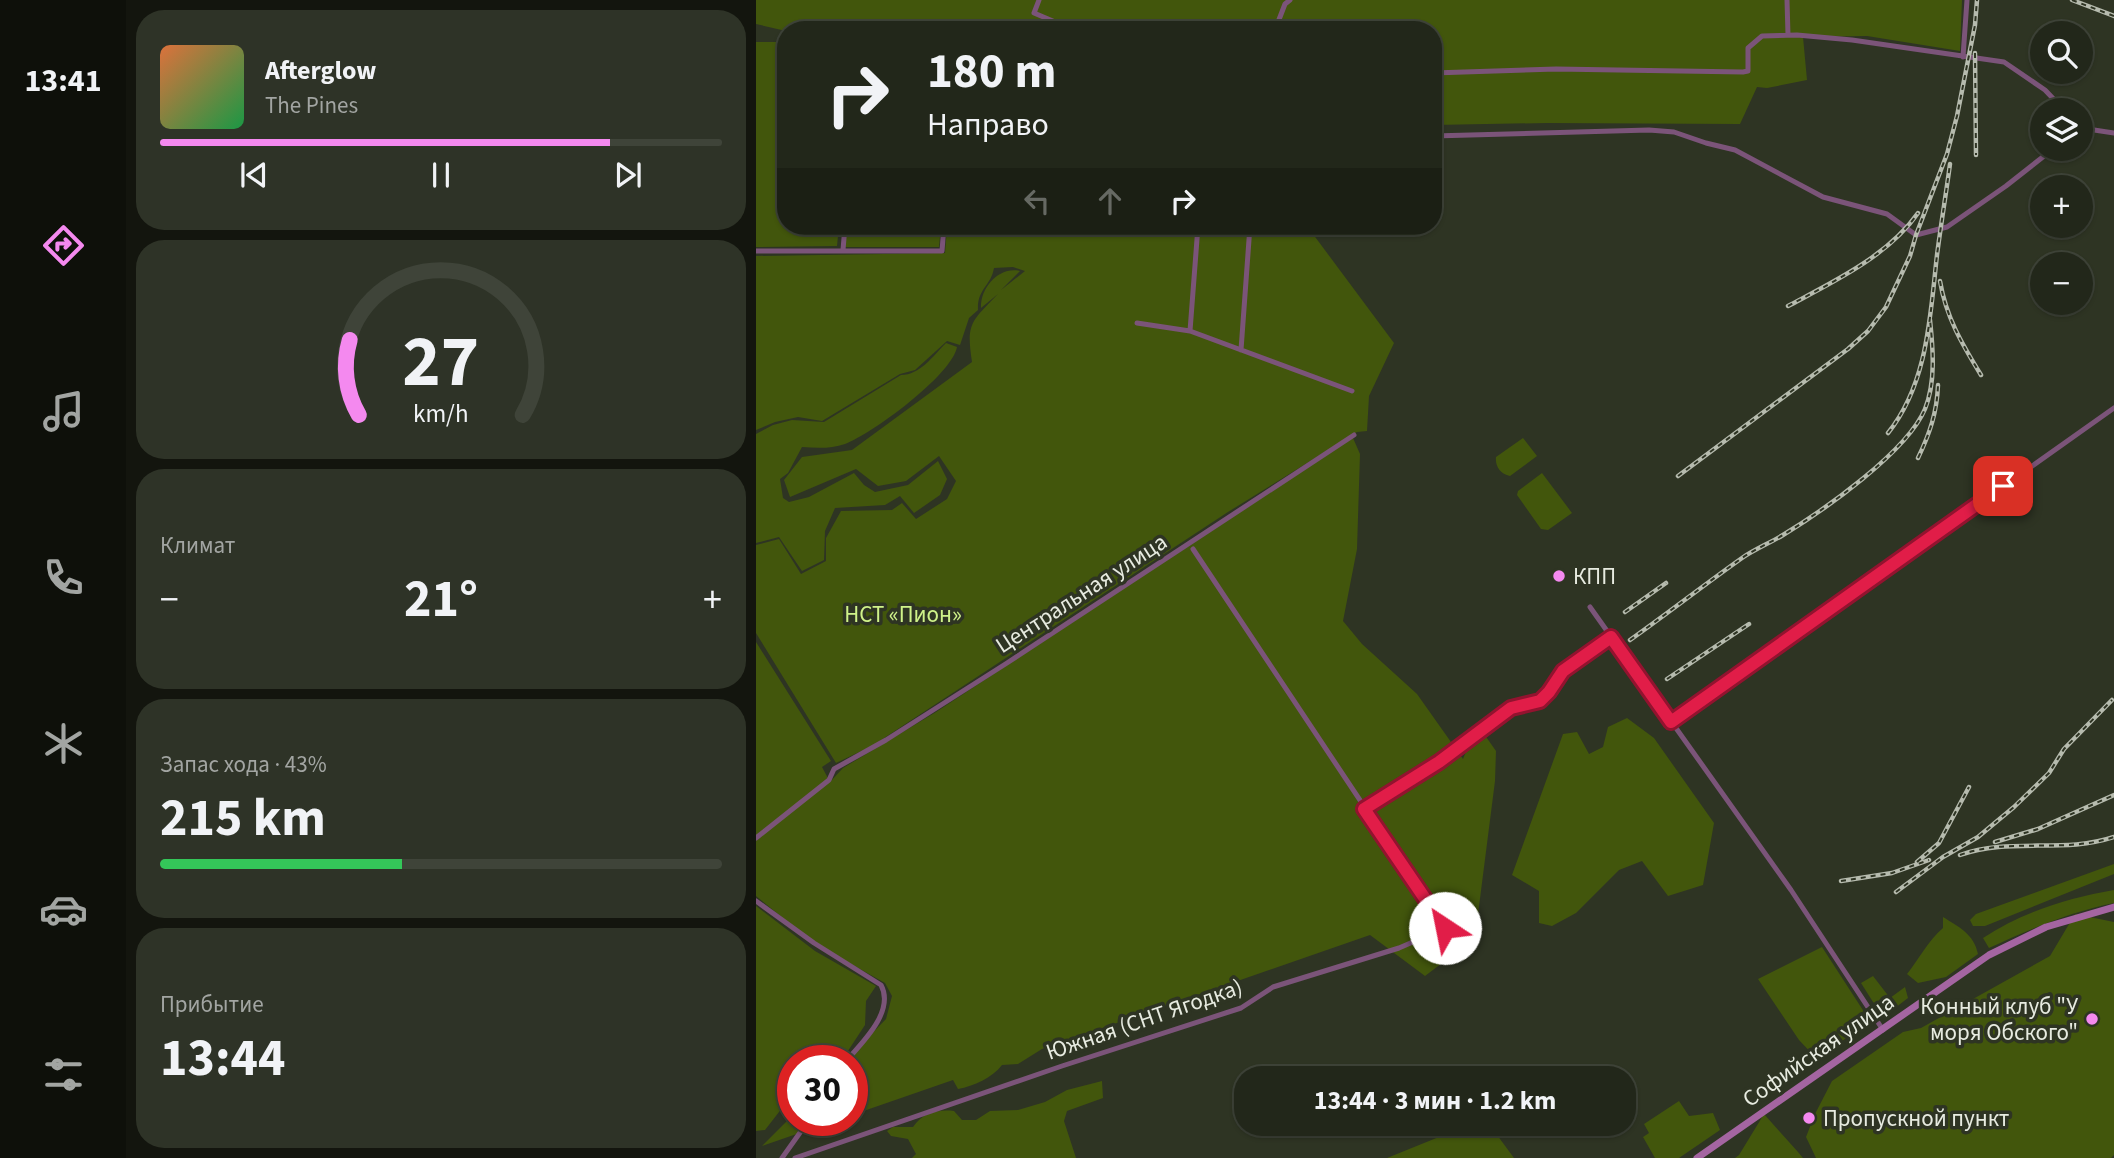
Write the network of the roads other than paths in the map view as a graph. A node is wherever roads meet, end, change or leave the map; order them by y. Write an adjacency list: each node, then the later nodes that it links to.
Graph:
1 (1039, 0): 5 (street)
2 (1290, 0): 6 (street)
3 (1787, 0): 7 (street)
4 (1967, 0): 8 (street)
5 (1053, 21)
6 (1278, 21)
7 (1788, 35): 8 (street); 9 (street)
8 (1963, 57): 10 (street)
9 (1442, 73)
10 (2053, 98)
11 (2093, 130): 12 (street)
12 (2114, 133)
13 (1442, 136): 14 (street)
14 (2038, 161)
15 (844, 235): 19 (street)
16 (943, 235): 19 (street)
17 (1197, 235): 22 (street)
18 (1249, 235): 23 (street)
19 (843, 250): 20 (street)
20 (756, 251)
21 (1137, 323): 22 (street)
22 (1190, 331): 23 (street)
23 (1241, 350): 24 (street)
24 (1352, 391)
25 (2114, 408): 30 (street)
26 (1354, 435): 32 (street, Центральная улица)
27 (1193, 550): 31 (street)
28 (1590, 607): 29 (street)
29 (1611, 637): 30 (street); 31 (street)
30 (1671, 722): 35 (street)
31 (1364, 809): 39 (street, Южная (СНТ Ягодка))
32 (756, 838)
33 (756, 901): 36 (street)
34 (2114, 907): 35 (main road, Софийская улица)
35 (1883, 1030): 40 (main road, Софийская улица)
36 (861, 1045)
37 (798, 1136): 38 (street)
38 (782, 1158)
39 (795, 1158)
40 (1697, 1158)

